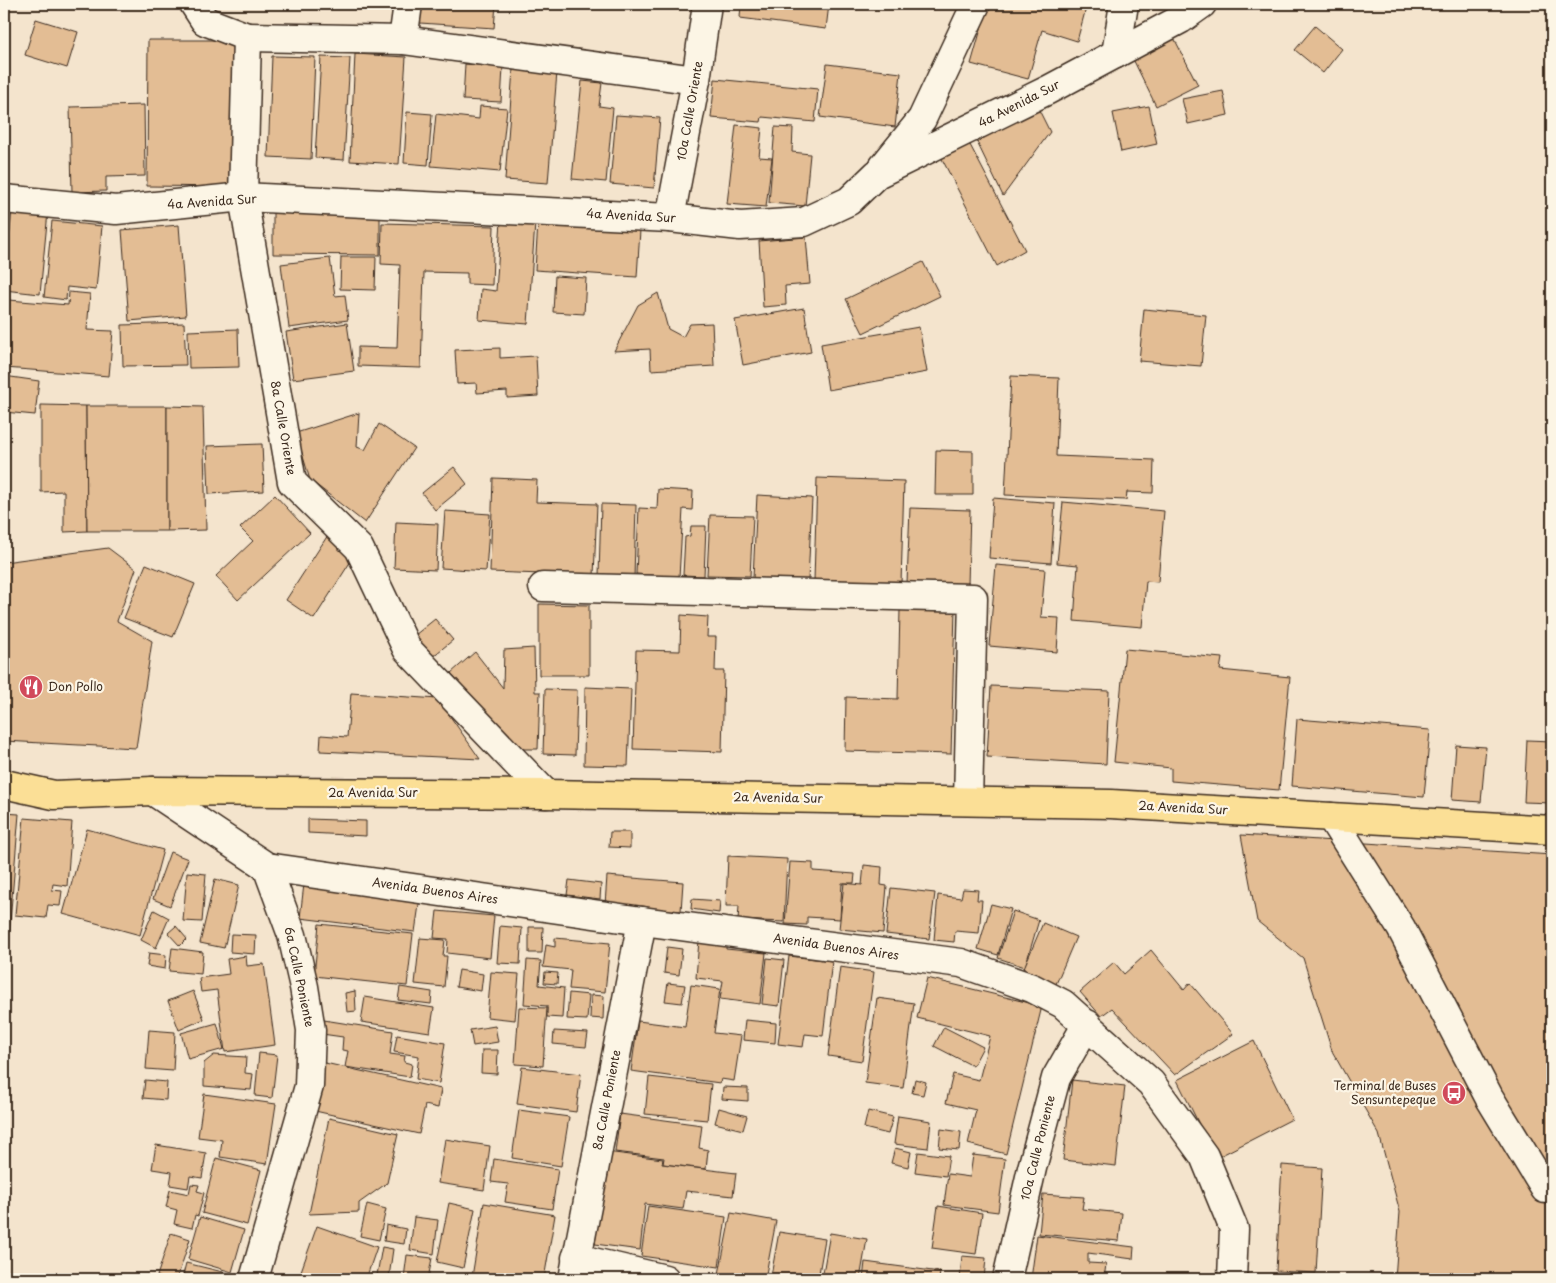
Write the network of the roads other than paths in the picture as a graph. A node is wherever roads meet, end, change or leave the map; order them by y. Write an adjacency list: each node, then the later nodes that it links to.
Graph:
1 (194, 4): 7 (street)
2 (408, 4): 8 (street)
3 (707, 4): 10 (street, 10a Calle Oriente)
4 (976, 4): 11 (street)
5 (1124, 4): 9 (street)
6 (1202, 4): 9 (street, 4a Avenida Sur)
7 (247, 37): 8 (street); 12 (street, 8a Calle Oriente)
8 (403, 40): 10 (street)
9 (1116, 54): 11 (street, 4a Avenida Sur)
10 (696, 80): 14 (street, 10a Calle Oriente)
11 (877, 174): 14 (street, 4a Avenida Sur)
12 (244, 197): 13 (street, 4a Avenida Sur); 14 (street, 4a Avenida Sur); 18 (street, 8a Calle Oriente)
13 (4, 199)
14 (670, 218)
15 (543, 587): 19 (street)
16 (4, 784): 17 (main road, 2a Avenida Sur)
17 (153, 791): 18 (main road, 2a Avenida Sur); 22 (street)
18 (546, 794): 19 (main road, 2a Avenida Sur)
19 (968, 801): 20 (main road, 2a Avenida Sur)
20 (1331, 817): 21 (main road, 2a Avenida Sur); 25 (street)
21 (1552, 830)
22 (267, 867): 23 (street, Avenida Buenos Aires); 27 (street, 6a Calle Poniente)
23 (642, 921): 24 (street, Avenida Buenos Aires); 26 (street, 8a Calle Poniente)
24 (1087, 1024): 29 (street, 10a Calle Poniente); 30 (street, Avenida Buenos Aires)
25 (1545, 1189)
26 (575, 1269): 28 (street)
27 (254, 1279)
28 (665, 1279)
29 (1007, 1279)
30 (1232, 1279)

